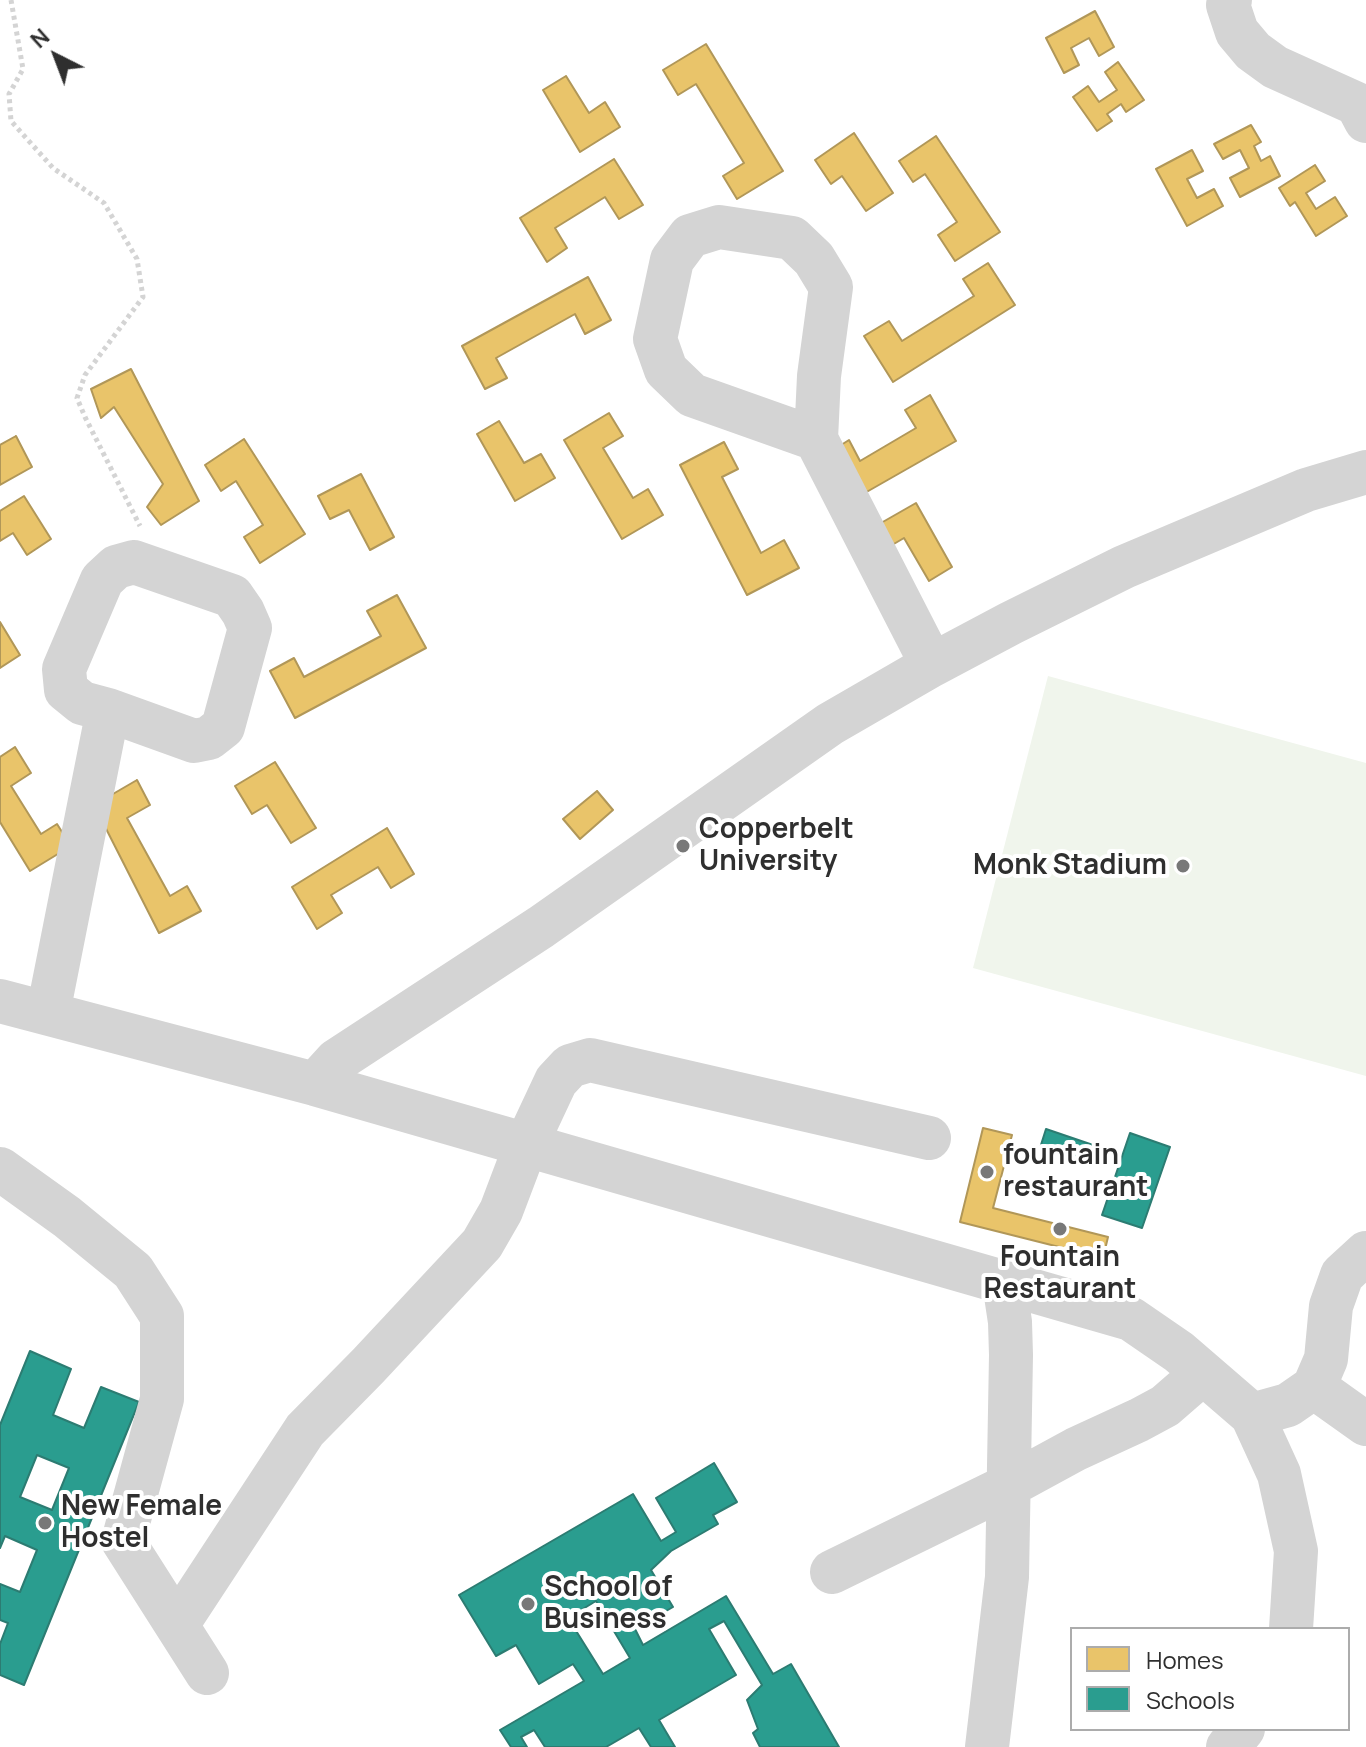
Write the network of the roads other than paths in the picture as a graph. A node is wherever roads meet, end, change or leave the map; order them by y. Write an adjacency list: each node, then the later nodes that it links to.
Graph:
1 (1230, 0): 2 (lane)
2 (1363, 104)
3 (816, 439): 3 (lane); 5 (lane)
4 (1366, 472): 5 (lane)
5 (932, 665): 9 (lane)
6 (108, 710): 6 (lane); 8 (lane)
7 (0, 1001): 8 (lane)
8 (48, 1013): 9 (lane)
9 (315, 1084): 11 (lane)
10 (929, 1138): 11 (lane)
11 (526, 1145): 14 (lane); 21 (lane)
12 (0, 1169): 21 (lane)
13 (1366, 1253): 16 (lane)
14 (1004, 1282): 15 (lane); 19 (lane)
15 (1203, 1373): 17 (lane); 19 (lane)
16 (1314, 1387): 17 (lane); 18 (lane)
17 (1252, 1415): 22 (lane)
18 (1366, 1424)
19 (1008, 1486): 20 (lane); 25 (lane)
20 (832, 1572)
21 (177, 1625): 23 (lane)
22 (1291, 1627)
23 (207, 1673)
24 (1241, 1731): 26 (lane)
25 (987, 1747)
26 (1228, 1747)

